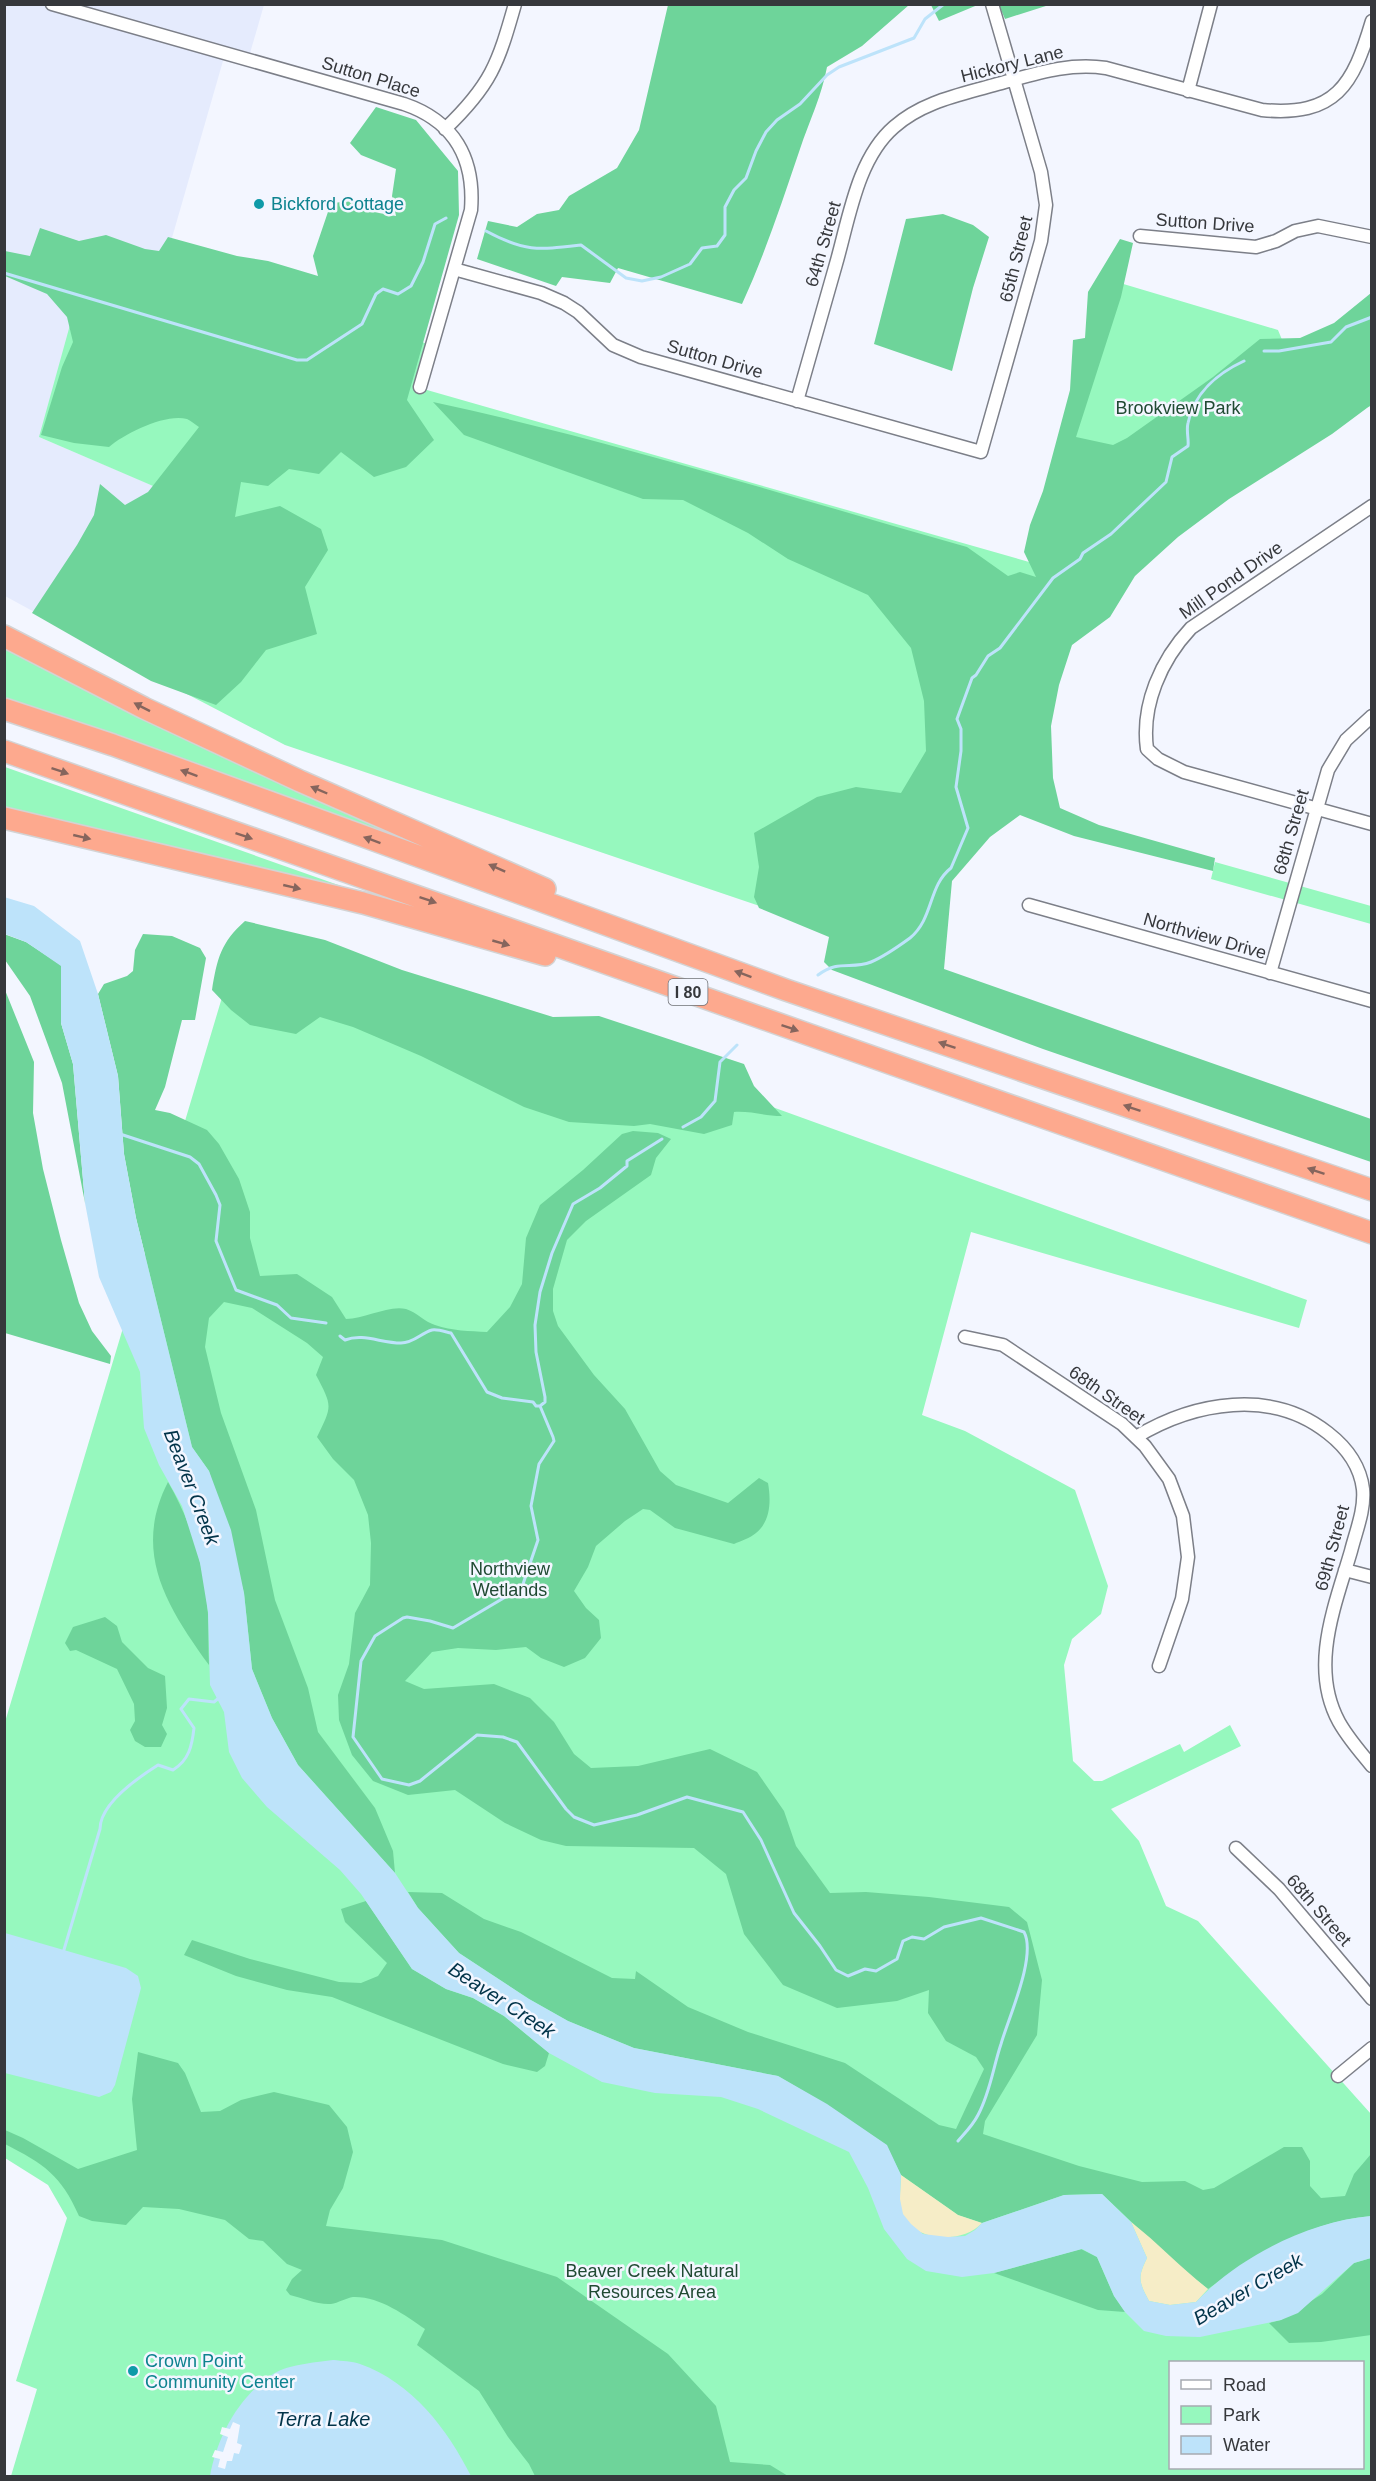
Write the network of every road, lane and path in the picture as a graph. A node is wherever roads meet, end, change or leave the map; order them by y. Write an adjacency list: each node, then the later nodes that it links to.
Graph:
1 (52, 4): 9 (street, Sutton Place)
2 (515, 4): 9 (street)
3 (992, 4): 6 (street, 65th Street)
4 (1211, 4): 7 (street)
5 (1371, 21): 7 (street, Hickory Lane)
6 (1014, 80): 7 (street, Hickory Lane); 8 (street, Hickory Lane); 15 (street, 65th Street)
7 (1188, 91)
8 (912, 113): 14 (street, 64th Street)
9 (445, 129): 12 (street, Sutton Place)
10 (1140, 236): 11 (street, Sutton Drive)
11 (1371, 237)
12 (454, 269): 13 (street, Sutton Place); 14 (street, Sutton Drive)
13 (420, 387)
14 (797, 401): 15 (street, Sutton Drive)
15 (981, 452)
16 (1371, 506): 21 (street, Mill Pond Drive)
17 (4, 636): 25 (highway, one-way to 17)
18 (4, 709): 25 (highway, I 80, one-way to 18)
19 (1371, 716): 21 (street, 68th Street)
20 (4, 751): 28 (highway, I 80, one-way to 28)
21 (1316, 809): 23 (street); 26 (street, 68th Street)
22 (4, 818): 28 (highway, one-way to 28)
23 (1371, 824)
24 (1029, 905): 26 (street, Northview Drive)
25 (624, 932): 29 (highway, I 80, one-way to 25)
26 (1270, 973): 27 (street, Northview Drive)
27 (1371, 1001)
28 (753, 1015): 30 (highway, I 80, one-way to 30)
29 (1371, 1190)
30 (1371, 1233)
31 (965, 1337): 32 (street, 68th Street)
32 (1137, 1437): 33 (street, 69th Street); 35 (street, 68th Street)
33 (1346, 1570): 34 (street); 36 (street, 69th Street)
34 (1371, 1577)
35 (1159, 1666)
36 (1371, 1766)
37 (1236, 1848): 38 (street, 68th Street)
38 (1371, 1999)
39 (1371, 2048): 40 (street)
40 (1338, 2076)

